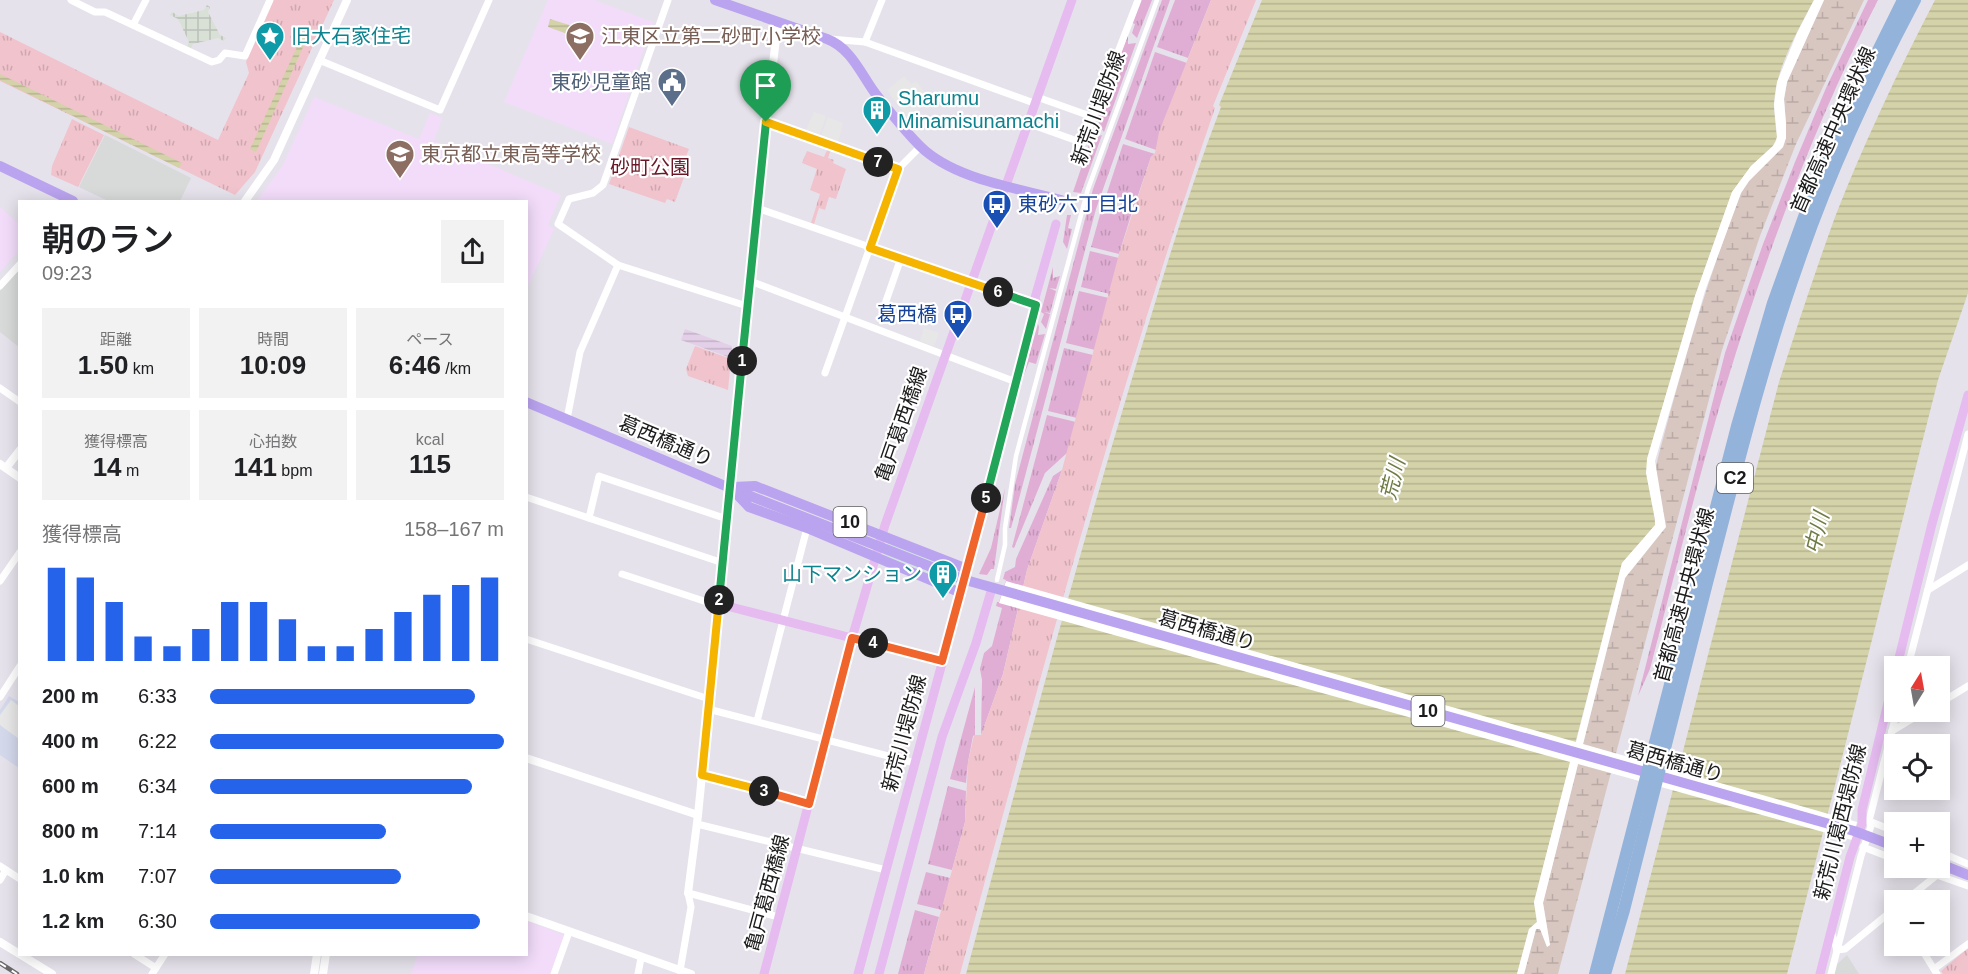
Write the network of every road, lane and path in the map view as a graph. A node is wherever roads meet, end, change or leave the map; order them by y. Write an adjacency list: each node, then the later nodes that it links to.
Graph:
1 (71, 0): 15 (street)
2 (146, 0): 15 (street)
3 (270, 0): 15 (street)
4 (347, 0): 18 (street)
5 (489, 0): 18 (street)
6 (668, 0): 34 (street)
7 (882, 0): 17 (street)
8 (1072, 0): 19 (main road, 亀戸葛西橋線)
9 (1138, 0): 20 (street)
10 (1157, 0): 69 (street, 新荒川堤防線)
11 (1903, 0): 143 (highway, 首都高速中央環状線 / C2)
12 (1915, 0): 144 (highway, 首都高速中央環状線 / C2)
13 (722, 1): 14 (main road)
14 (778, 22): 16 (main road); 21 (street)
15 (133, 25)
16 (827, 39): 17 (street); 23 (main road)
17 (865, 42): 19 (street)
18 (319, 60): 28 (street)
19 (1035, 100): 20 (street); 22 (main road, 亀戸葛西橋線)
20 (1093, 117): 22 (street)
21 (766, 122): 25 (street); 30 (street)
22 (1027, 123): 26 (main road, 亀戸葛西橋線)
23 (921, 146): 25 (street); 26 (main road)
24 (0, 166): 27 (main road)
25 (898, 169): 32 (street)
26 (1005, 185): 29 (main road); 37 (main road, 亀戸葛西橋線)
27 (70, 200)
28 (246, 200)
29 (1061, 200)
30 (757, 208): 32 (street); 36 (street)
31 (1056, 224): 40 (main road, 新荒川堤防線)
32 (870, 248): 33 (street); 42 (street)
33 (901, 258): 37 (street); 39 (street)
34 (618, 265): 41 (street); 50 (street)
35 (18, 266): 38 (street)
36 (750, 281): 41 (street); 42 (street)
37 (971, 282): 40 (street); 43 (main road, 亀戸葛西橋線)
38 (0, 286)
39 (886, 301)
40 (1036, 305): 45 (main road, 新荒川堤防線)
41 (747, 306): 56 (street)
42 (845, 317): 43 (street); 44 (street)
43 (945, 355): 45 (street); 61 (main road, 亀戸葛西橋線)
44 (825, 373)
45 (1016, 382): 66 (main road, 新荒川堤防線)
46 (0, 388): 48 (street)
47 (1968, 395): 51 (main road)
48 (18, 401)
49 (528, 403): 50 (main road, 葛西橋通り / 10)
50 (567, 419): 56 (main road, 葛西橋通り / 10)
51 (1956, 435): 52 (street); 76 (main road)
52 (1968, 436): 70 (street)
53 (18, 452): 54 (street)
54 (2, 467): 55 (street)
55 (18, 477)
56 (730, 488): 59 (main road); 60 (main road, 10); 61 (main road, 10); 69 (main road, 葛西橋通り / 10)
57 (528, 498): 58 (street)
58 (589, 518): 59 (street); 64 (street)
59 (727, 519): 64 (main road)
60 (807, 528): 63 (main road, 10); 73 (street)
61 (882, 535): 63 (main road, 亀戸葛西橋線); 66 (main road, 10)
62 (18, 555): 68 (street)
63 (875, 557): 71 (main road, 10); 74 (main road, 亀戸葛西橋線)
64 (723, 563): 72 (main road)
65 (1968, 565): 70 (street)
66 (967, 569): 71 (main road, 新荒川堤防線)
67 (622, 573): 72 (street)
68 (0, 581)
69 (997, 586): 98 (main road, 葛西橋通り / 10); 142 (main road, 新荒川堤防線)
70 (1929, 590): 77 (street)
71 (961, 593): 78 (main road, 新荒川堤防線)
72 (719, 605): 73 (main road); 83 (street)
73 (783, 620): 74 (main road); 86 (street)
74 (852, 638): 78 (street); 90 (main road, 亀戸葛西橋線)
75 (528, 640): 83 (street)
76 (1900, 656)
77 (1911, 656)
78 (942, 661): 92 (main road, 新荒川堤防線)
79 (18, 669): 81 (street)
80 (1968, 686): 82 (street)
81 (0, 697)
82 (1950, 697)
83 (709, 699): 84 (street)
84 (708, 709): 86 (street); 93 (street)
85 (1884, 719): 119 (main road, 新荒川葛西堤防線)
86 (757, 721): 90 (street)
87 (1894, 722): 89 (street)
88 (1907, 722): 89 (street)
89 (1892, 731): 96 (street)
90 (826, 740): 92 (street); 94 (main road, 亀戸葛西橋線)
91 (528, 759): 95 (street)
92 (915, 763): 105 (main road, 新荒川堤防線)
93 (702, 775): 94 (street); 95 (street)
94 (809, 804): 100 (main road, 亀戸葛西橋線)
95 (697, 819): 100 (street); 114 (street)
96 (1869, 821): 97 (street); 99 (street)
97 (1884, 827)
98 (1884, 842)
99 (1863, 847): 101 (street); 122 (street)
100 (797, 849): 105 (street); 116 (main road, 亀戸葛西橋線)
101 (1884, 855)
102 (1950, 855): 103 (street)
103 (1966, 861)
104 (3, 868): 109 (street); 111 (street)
105 (886, 870): 141 (main road, 新荒川堤防線)
106 (1950, 871): 107 (main road)
107 (1968, 875)
108 (1950, 876): 112 (street)
109 (18, 878)
110 (1929, 878): 113 (street)
111 (0, 880)
112 (1968, 886)
113 (1916, 890)
114 (688, 893): 116 (street); 132 (street)
115 (528, 917): 118 (street)
116 (779, 917): 140 (main road, 亀戸葛西橋線)
117 (1884, 917): 122 (street)
118 (569, 932): 130 (street); 137 (street)
119 (1831, 932): 122 (street); 145 (main road, 新荒川葛西堤防線)
120 (0, 942): 123 (street)
121 (1968, 944): 133 (street)
122 (1837, 950): 146 (street)
123 (18, 953)
124 (23, 956): 134 (street)
125 (136, 956): 131 (street)
126 (164, 956): 131 (street)
127 (317, 956): 135 (street)
128 (326, 956): 136 (street)
129 (1926, 956): 133 (street)
130 (640, 958): 132 (street); 138 (street)
131 (154, 971)
132 (680, 971): 139 (street)
133 (1935, 972)
134 (52, 974)
135 (314, 974)
136 (323, 974)
137 (554, 974)
138 (638, 974)
139 (691, 974)
140 (764, 974)
141 (858, 974)
142 (879, 974)
143 (1595, 974)
144 (1605, 974)
145 (1820, 974)
146 (1831, 974)

